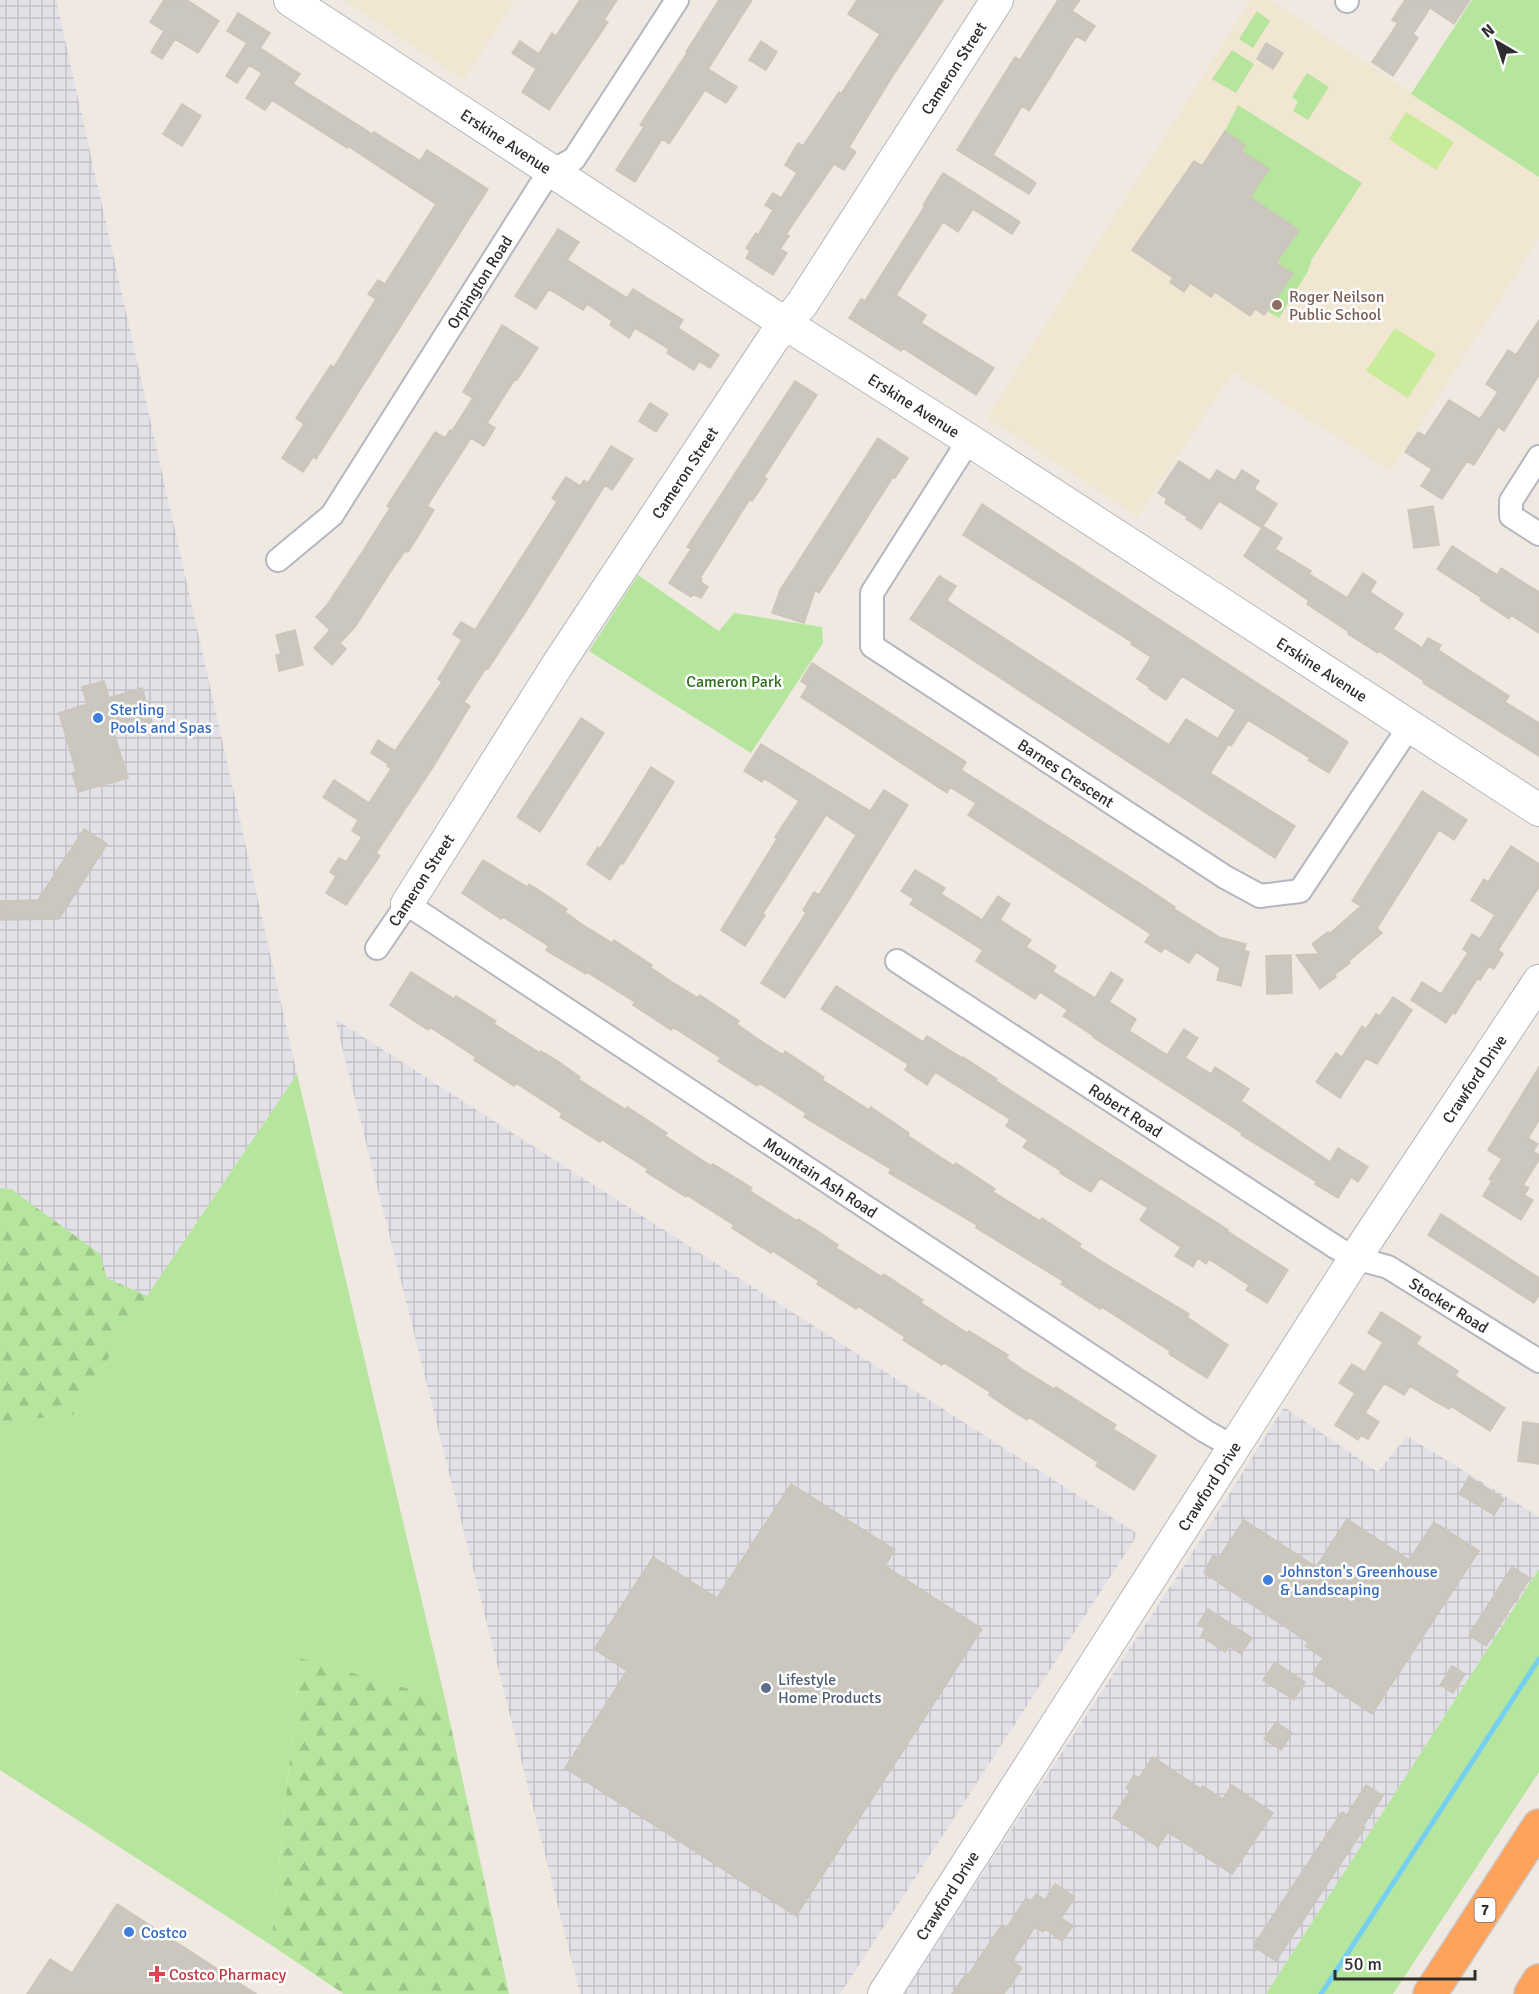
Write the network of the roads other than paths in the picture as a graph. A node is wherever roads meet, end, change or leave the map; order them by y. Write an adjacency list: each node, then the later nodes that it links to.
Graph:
1 (290, 0): 4 (street, Erskine Avenue)
2 (677, 0): 4 (street, Orpington Road)
3 (997, 0): 5 (street, Cameron Street)
4 (552, 171): 5 (street, Erskine Avenue); 9 (street, Orpington Road)
5 (786, 324): 6 (street, Erskine Avenue); 12 (street, Cameron Street)
6 (969, 440): 10 (street, Erskine Avenue); 10 (street, Barnes Crescent)
7 (1539, 457): 8 (street)
8 (1539, 534)
9 (278, 560)
10 (1409, 727): 11 (street, Erskine Avenue)
11 (1539, 810)
12 (407, 904): 13 (street, Cameron Street); 18 (street, Mountain Ash Road)
13 (377, 948)
14 (897, 962): 16 (street, Robert Road)
15 (1539, 981): 16 (street, Crawford Drive)
16 (1355, 1258): 17 (street, Stocker Road); 18 (street, Crawford Drive)
17 (1539, 1361)
18 (1235, 1448): 21 (street, Crawford Drive)
19 (1539, 1826): 22 (highway, 7)
20 (1539, 1981): 23 (highway)
21 (884, 1994)
22 (1430, 1994)
23 (1531, 1994)

